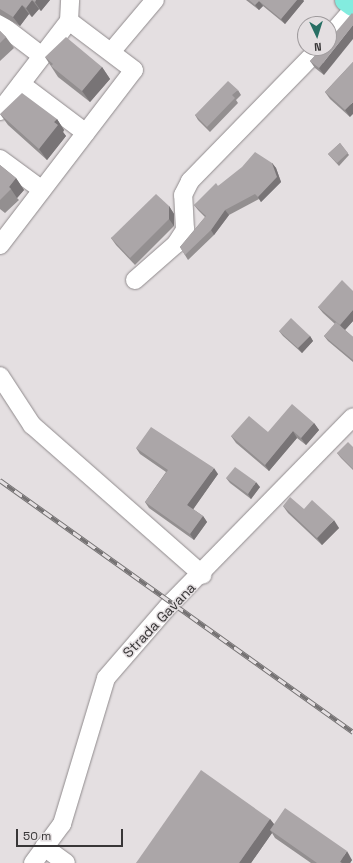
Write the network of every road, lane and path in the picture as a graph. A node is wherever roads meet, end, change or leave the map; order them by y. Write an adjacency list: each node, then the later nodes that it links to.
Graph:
1 (70, 0): 6 (street)
2 (155, 0): 9 (street)
3 (346, 0): 4 (main road)
4 (353, 5)
5 (353, 9): 8 (street)
6 (70, 21): 9 (street); 10 (street)
7 (0, 24): 10 (street)
8 (337, 28)
9 (111, 52): 14 (street)
10 (42, 56): 12 (street)
11 (312, 56): 18 (street)
12 (21, 84): 13 (street); 14 (street)
13 (1, 109)
14 (86, 133): 16 (street)
15 (0, 159): 16 (street)
16 (42, 190): 17 (street)
17 (0, 244)
18 (135, 280)
19 (0, 376): 21 (street)
20 (351, 423): 21 (street, Strada Gavana)
21 (202, 575): 22 (street, Strada Gavana)
22 (44, 847): 23 (street, Strada Gavana); 24 (street)
23 (33, 863)
24 (66, 863)

